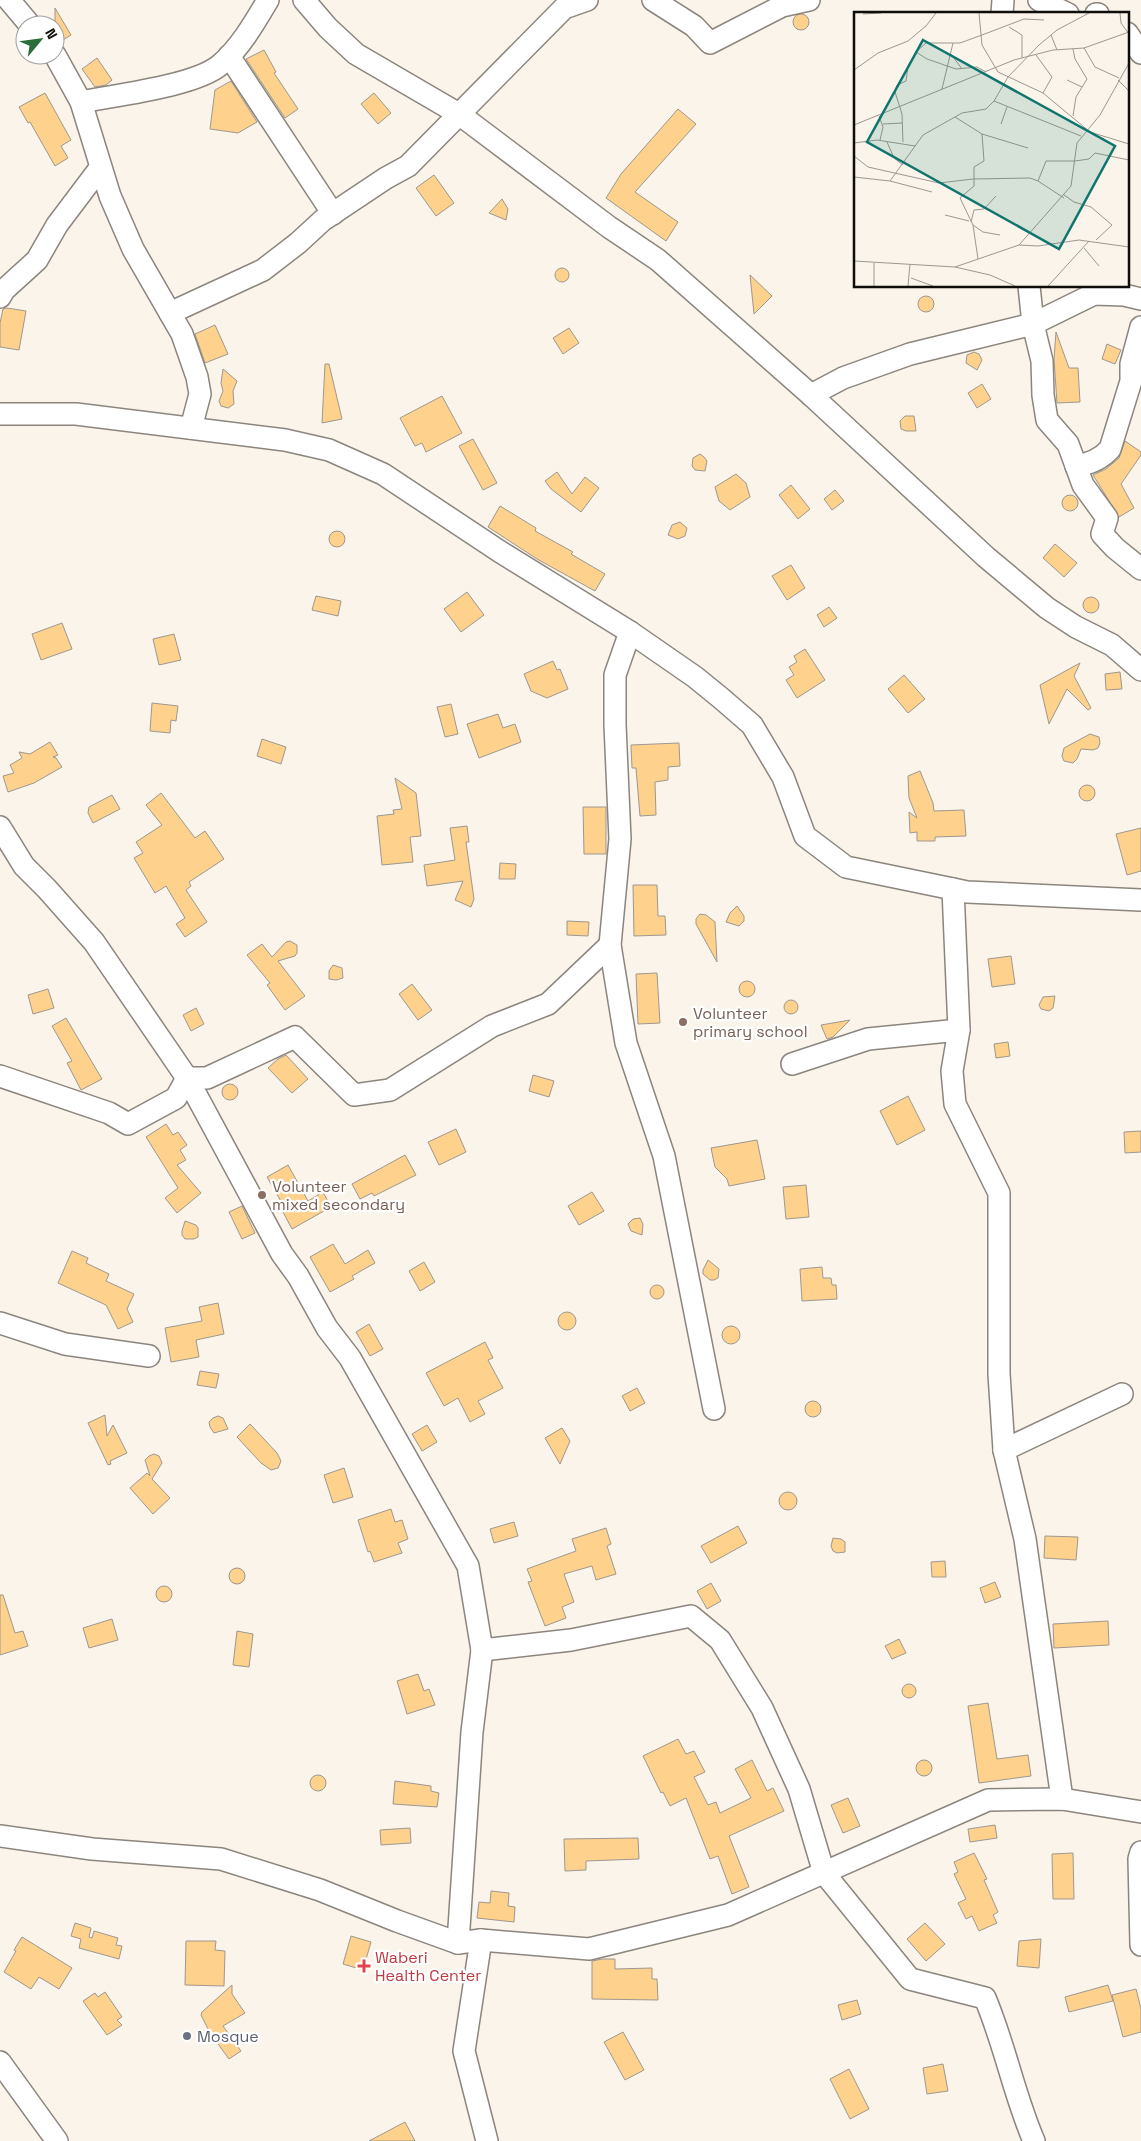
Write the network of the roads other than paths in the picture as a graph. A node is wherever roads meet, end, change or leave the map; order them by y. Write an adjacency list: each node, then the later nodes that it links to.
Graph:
1 (9, 0): 9 (street)
2 (268, 0): 12 (street)
3 (304, 0): 15 (street)
4 (587, 0): 15 (street)
5 (653, 0): 6 (street)
6 (809, 0)
7 (1039, 0): 8 (street)
8 (1064, 12)
9 (22, 15)
10 (1128, 34): 11 (street)
11 (1141, 53)
12 (229, 56): 14 (street); 17 (street)
13 (61, 65): 14 (street)
14 (81, 102): 16 (street)
15 (459, 114): 17 (street); 24 (street)
16 (100, 168): 19 (street); 21 (street)
17 (333, 214): 21 (street)
18 (1029, 288): 22 (street)
19 (0, 297)
20 (1141, 299): 22 (street)
21 (170, 313): 26 (street)
22 (1033, 324): 24 (street); 27 (street)
23 (1141, 327): 27 (street)
24 (811, 395): 30 (street)
25 (0, 414): 26 (street)
26 (191, 428): 29 (street)
27 (1076, 466): 28 (street)
28 (1141, 569)
29 (630, 632): 32 (street); 34 (street)
30 (1141, 670)
31 (0, 827): 38 (street)
32 (953, 889): 33 (street); 35 (street)
33 (1141, 900)
34 (610, 945): 38 (street); 42 (street)
35 (959, 1030): 36 (street); 43 (street)
36 (792, 1064)
37 (0, 1076): 38 (street)
38 (187, 1078): 44 (street)
39 (0, 1323): 40 (street)
40 (150, 1356)
41 (1122, 1394): 43 (street)
42 (714, 1409)
43 (1004, 1450): 45 (street)
44 (482, 1650): 49 (street); 51 (street)
45 (1062, 1799): 46 (street); 49 (street)
46 (1141, 1812)
47 (0, 1836): 51 (street)
48 (1141, 1852): 52 (street)
49 (824, 1873): 50 (street); 56 (street)
50 (481, 1940): 51 (street); 55 (street)
51 (458, 1943)
52 (1141, 1945)
53 (0, 2062): 54 (street)
54 (57, 2141)
55 (487, 2141)
56 (1034, 2141)

